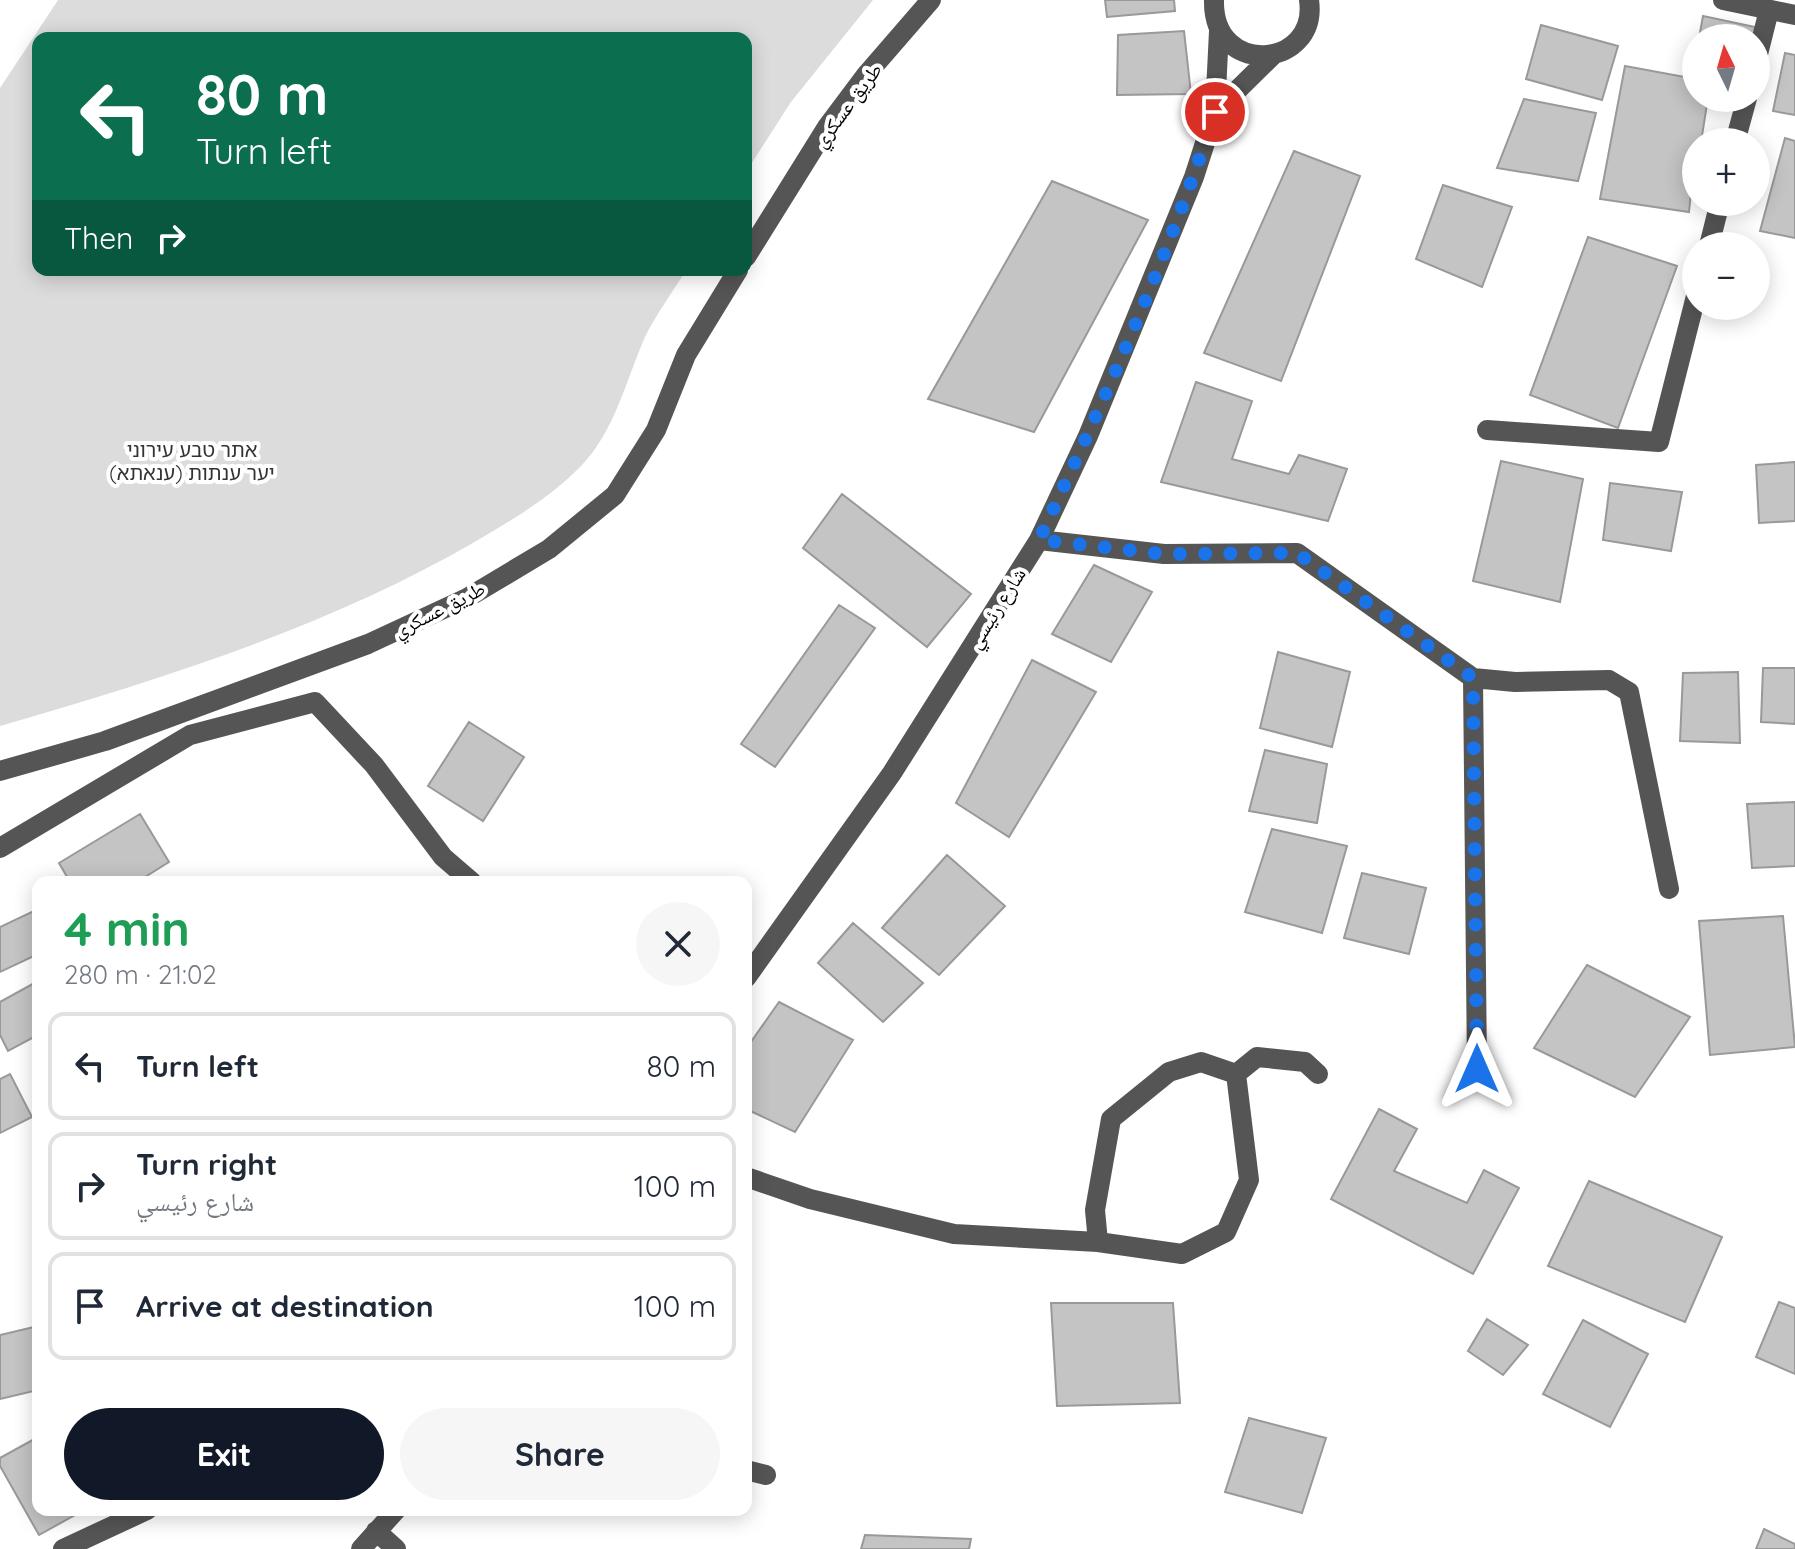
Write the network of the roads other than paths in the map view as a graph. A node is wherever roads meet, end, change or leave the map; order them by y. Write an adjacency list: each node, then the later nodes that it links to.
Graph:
1 (931, 0): 11 (street, طريق عسكري)
2 (1214, 0): 8 (street)
3 (1723, 0): 5 (street)
4 (1312, 3): 9 (street)
5 (1769, 10): 6 (street); 7 (street)
6 (1795, 15)
7 (1766, 24)
8 (1219, 31): 9 (street); 10 (street)
9 (1273, 55): 10 (street)
10 (1215, 112): 15 (street, شارع رئيسي)
11 (752, 247)
12 (734, 276): 17 (street, طريق عسكري)
13 (1690, 320): 14 (street)
14 (1487, 430)
15 (1039, 540): 16 (street); 21 (street, شارع رئيسي)
16 (1473, 678): 20 (street); 22 (street)
17 (0, 771)
18 (0, 848): 19 (street)
19 (465, 876)
20 (1669, 889)
21 (752, 970)
22 (1477, 1069)
23 (1236, 1074): 24 (street); 26 (street); 26 (street)
24 (1318, 1074)
25 (752, 1179): 26 (street)
26 (1098, 1242)
27 (134, 1516): 30 (street)
28 (390, 1516): 29 (street)
29 (376, 1531): 31 (street); 32 (street)
30 (63, 1549)
31 (361, 1549)
32 (396, 1549)

